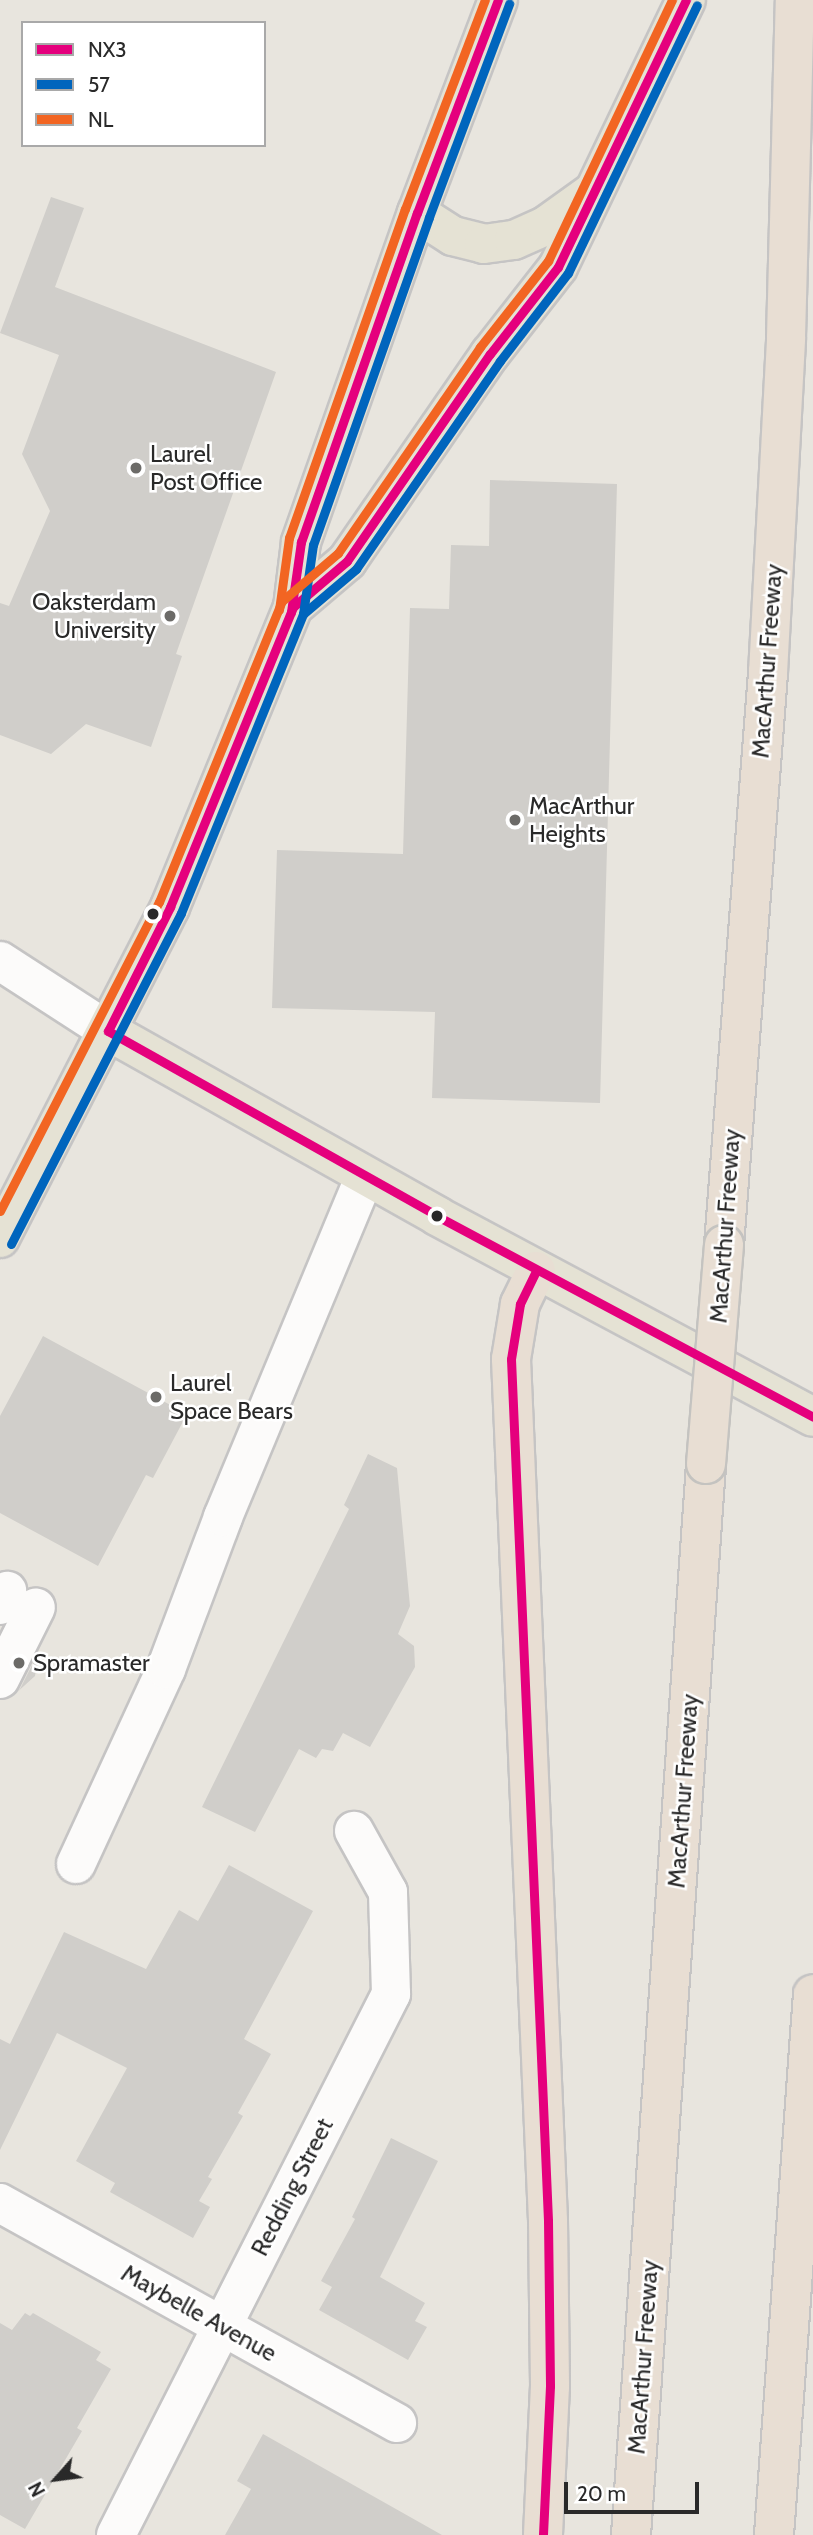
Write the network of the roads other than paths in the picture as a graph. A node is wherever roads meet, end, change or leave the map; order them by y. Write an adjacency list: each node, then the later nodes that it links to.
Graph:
1 (498, 0): 5 (main road)
2 (687, 0): 4 (main road)
3 (795, 0): 23 (highway, MacArthur Freeway, bridge)
4 (598, 187): 5 (main road); 6 (main road)
5 (417, 213): 6 (main road)
6 (293, 607): 8 (main road)
7 (0, 961): 8 (street)
8 (108, 1031): 9 (main road); 10 (main road)
9 (365, 1176): 11 (main road); 16 (street)
10 (0, 1238)
11 (536, 1270): 12 (main road); 22 (highway)
12 (813, 1417)
13 (14, 1601): 14 (street)
14 (0, 1679)
15 (354, 1830): 19 (street, Redding Street)
16 (76, 1864)
17 (813, 1994): 24 (highway)
18 (0, 2203): 19 (street, Maybelle Avenue)
19 (221, 2326): 20 (street, Maybelle Avenue); 21 (street, Redding Street)
20 (397, 2423)
21 (116, 2535)
22 (543, 2535)
23 (631, 2535)
24 (774, 2535)

